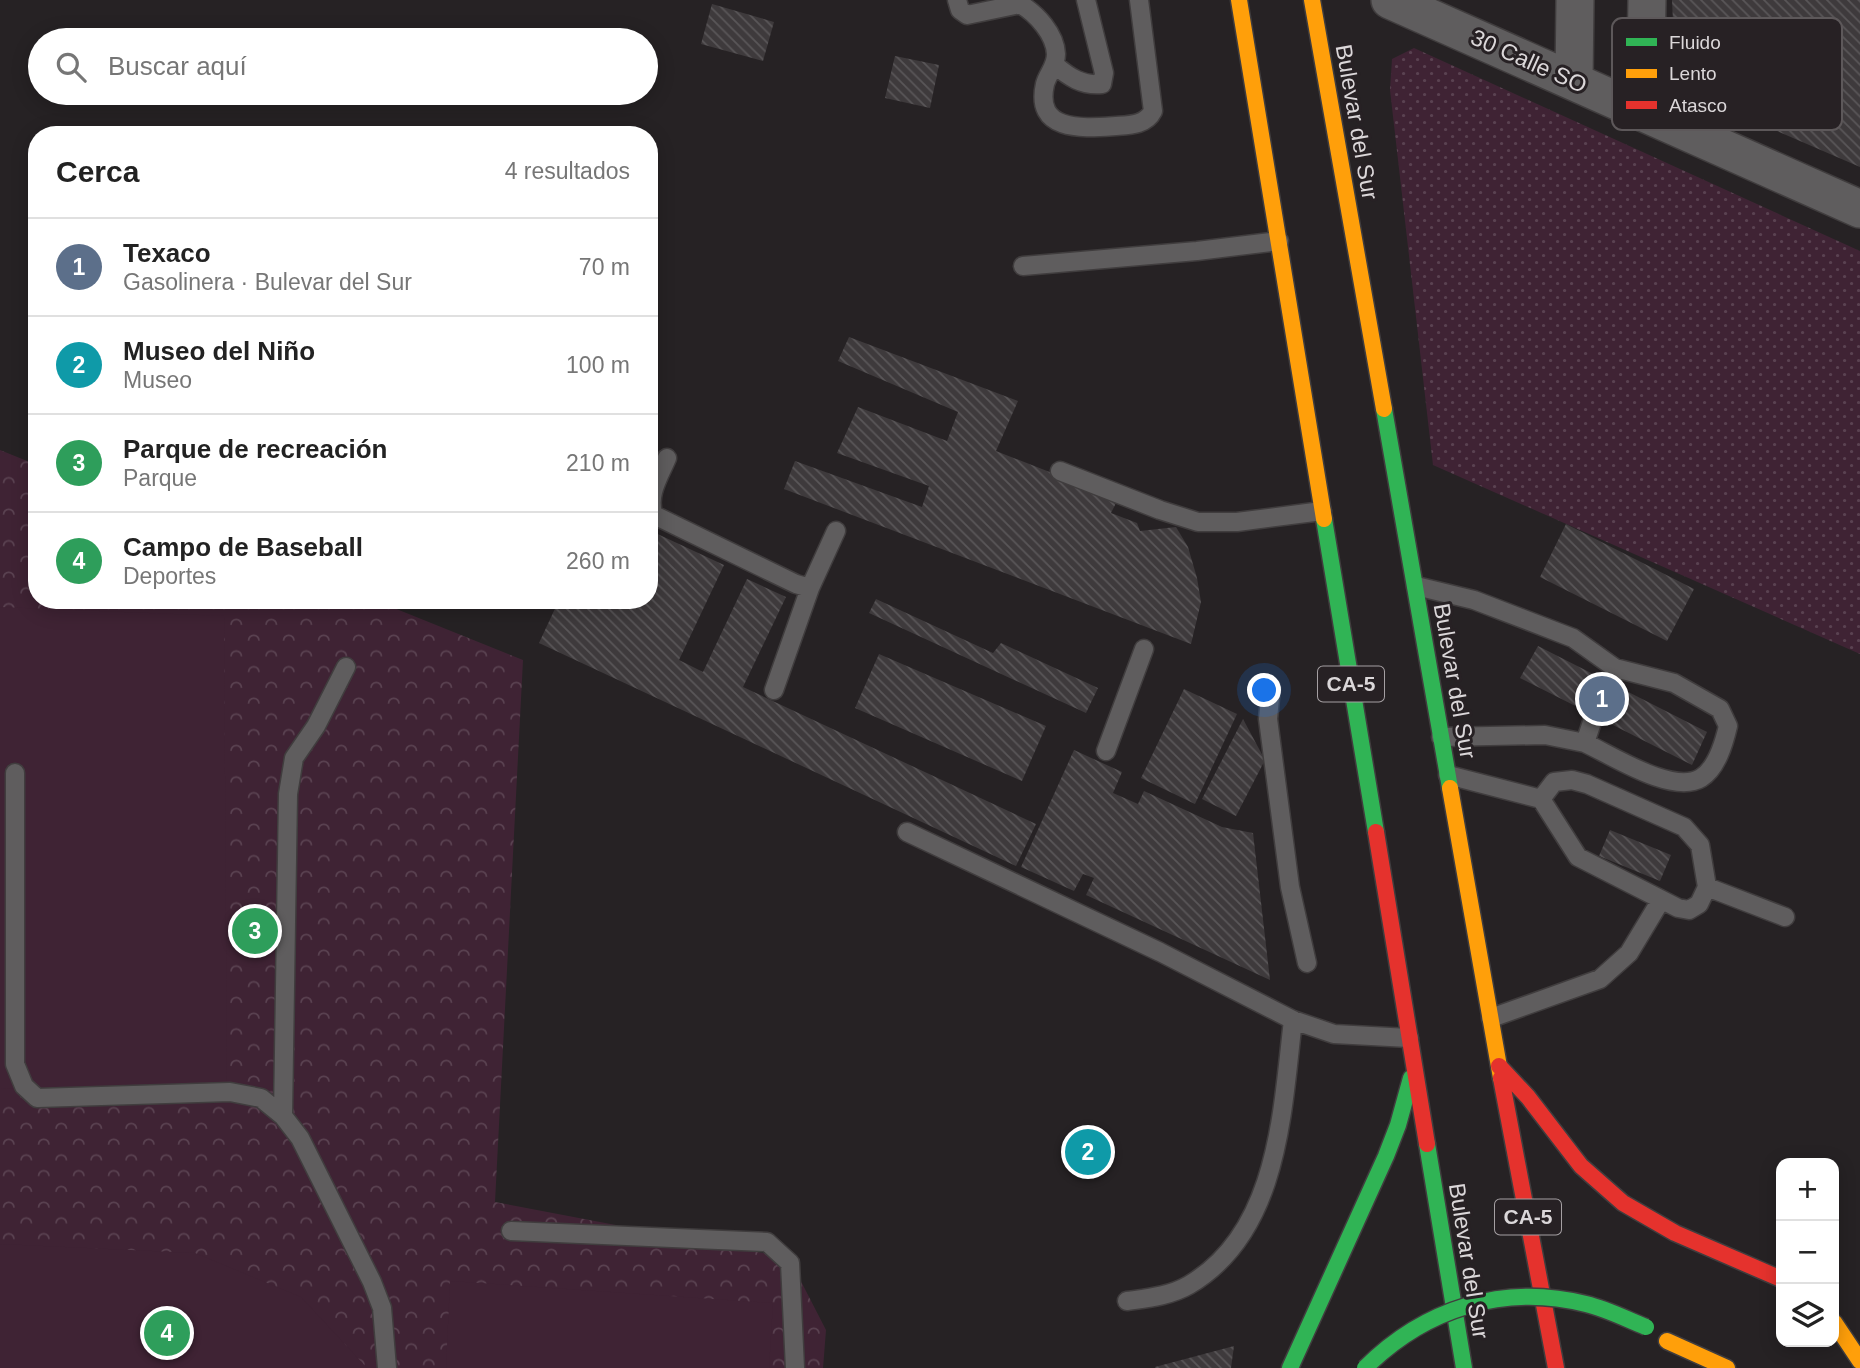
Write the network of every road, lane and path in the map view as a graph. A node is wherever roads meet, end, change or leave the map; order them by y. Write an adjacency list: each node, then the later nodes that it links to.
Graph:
1 (957, 0): 10 (lane)
2 (1086, 0): 10 (lane)
3 (1139, 0): 10 (lane)
4 (1239, 0): 15 (highway, Bulevar del Sur / CA-5)
5 (1312, 0): 23 (highway, Bulevar del Sur / CA-5)
6 (1391, 0): 11 (street, 30 Calle SO)
7 (1575, 0): 11 (street)
8 (1647, 0): 9 (street)
9 (1647, 18)
10 (1055, 65)
11 (1574, 82): 12 (street, 30 Calle SO)
12 (1612, 98)
13 (1685, 130): 14 (street, 30 Calle SO)
14 (1860, 209)
15 (1279, 241): 16 (lane); 20 (highway, Bulevar del Sur / CA-5)
16 (1023, 266)
17 (667, 458): 19 (lane)
18 (1060, 471): 20 (lane)
19 (658, 480)
20 (1322, 511): 43 (highway, Bulevar del Sur / CA-5)
21 (658, 516): 24 (lane)
22 (835, 531): 24 (lane)
23 (1416, 586): 30 (highway, Bulevar del Sur / CA-5); 31 (lane)
24 (810, 589): 28 (lane)
25 (1144, 649): 32 (lane)
26 (346, 667): 46 (lane)
27 (1270, 688): 40 (lane)
28 (774, 690)
29 (1594, 716): 31 (lane)
30 (1441, 737): 31 (lane); 34 (highway, Bulevar del Sur / CA-5)
31 (1585, 743)
32 (1106, 751)
33 (15, 773): 46 (lane)
34 (1448, 775): 35 (lane); 41 (highway, Bulevar del Sur / CA-5)
35 (1541, 799): 37 (lane); 38 (lane)
36 (907, 832): 42 (lane)
37 (1707, 887): 38 (lane); 39 (lane)
38 (1661, 900): 41 (lane)
39 (1785, 917)
40 (1307, 963)
41 (1491, 1018): 45 (highway, Bulevar del Sur / CA-5)
42 (1293, 1020): 43 (lane); 49 (lane)
43 (1409, 1038): 44 (highway, Bulevar del Sur / CA-5)
44 (1414, 1066): 55 (highway); 57 (highway, Bulevar del Sur / CA-5)
45 (1499, 1066): 48 (highway); 58 (highway, Bulevar del Sur / CA-5)
46 (283, 1116): 53 (lane)
47 (511, 1231): 54 (lane)
48 (1776, 1277)
49 (1127, 1301)
50 (1839, 1330): 52 (highway)
51 (1667, 1341): 56 (highway, bridge); 59 (highway); 60 (highway)
52 (1860, 1361)
53 (387, 1368)
54 (795, 1368)
55 (1290, 1368)
56 (1365, 1368)
57 (1464, 1368)
58 (1556, 1368)
59 (1698, 1368)
60 (1727, 1368)

